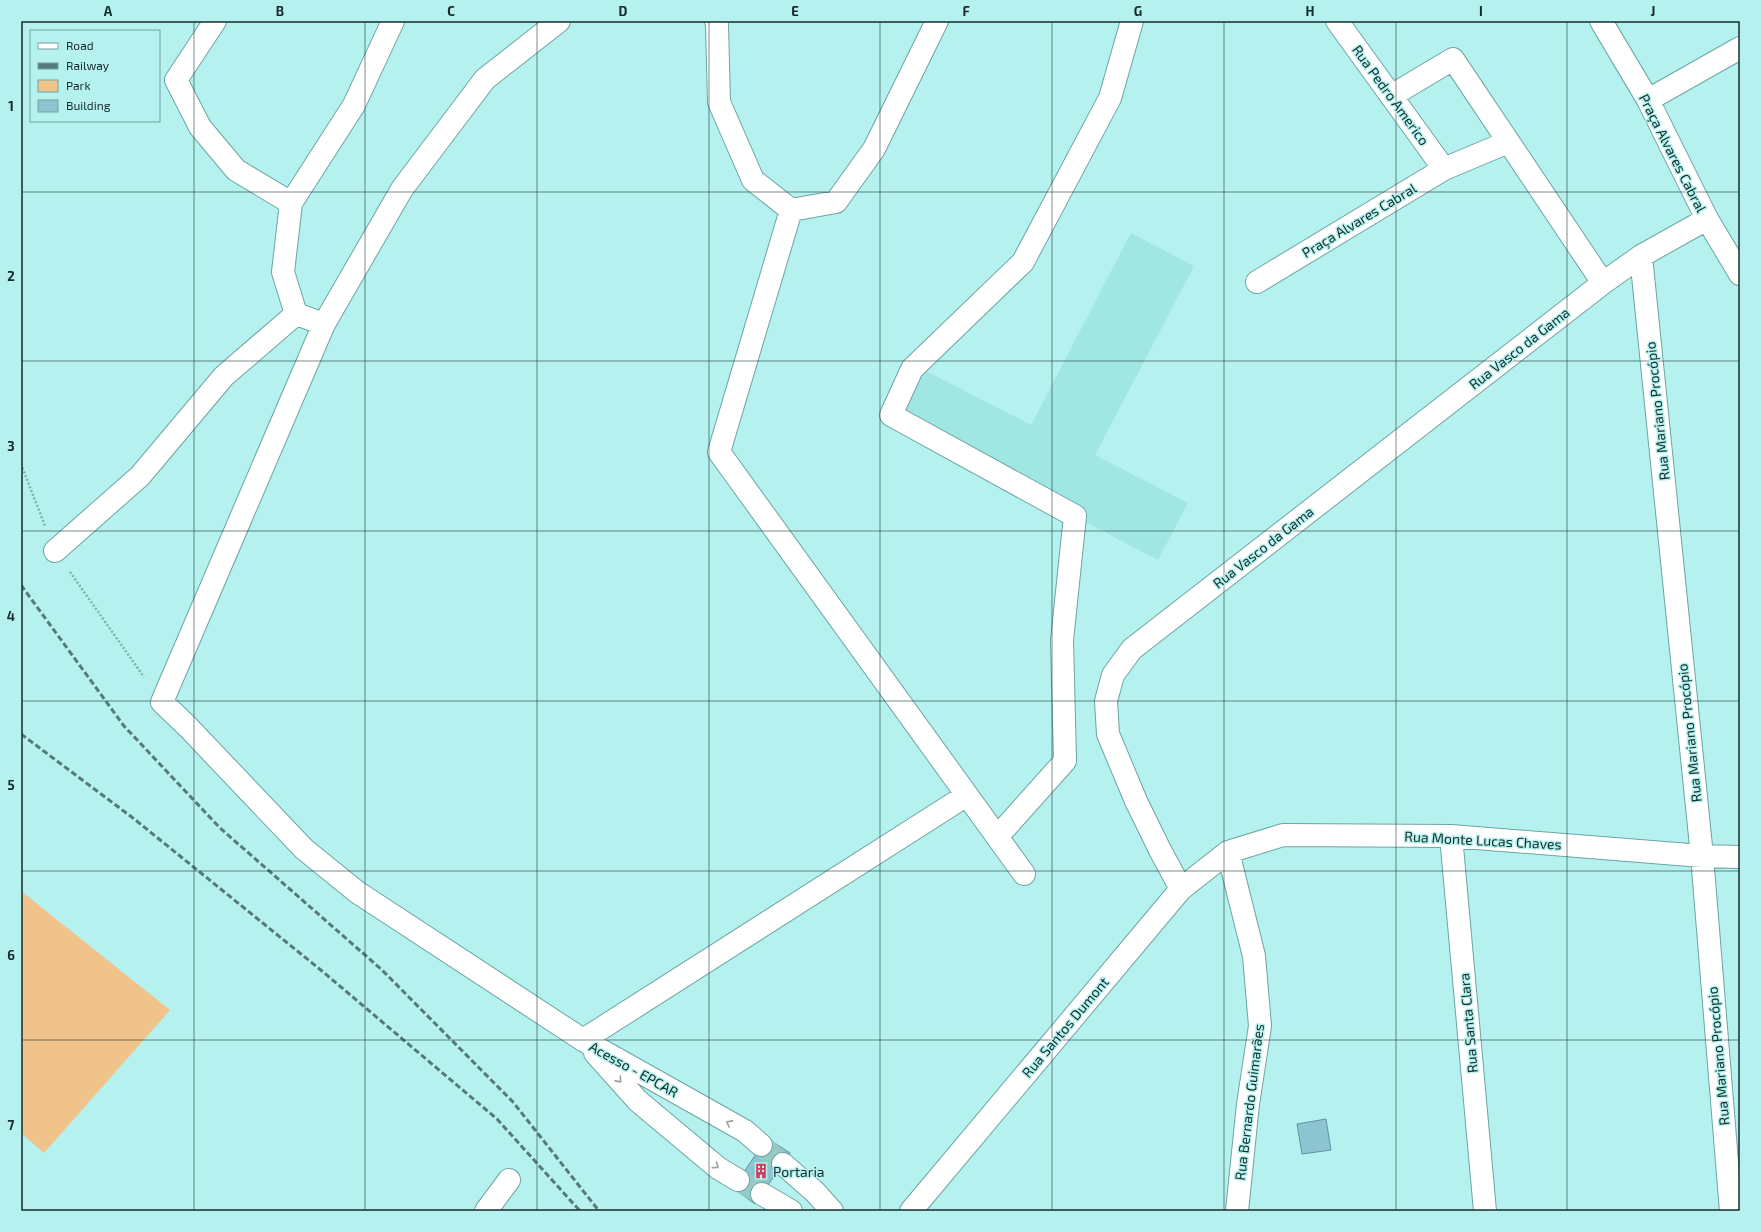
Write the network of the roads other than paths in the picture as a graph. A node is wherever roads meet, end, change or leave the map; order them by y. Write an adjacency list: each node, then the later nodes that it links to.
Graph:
1 (215, 21): 14 (street)
2 (393, 21): 14 (street)
3 (559, 21): 22 (street)
4 (716, 21): 15 (street)
5 (936, 21): 15 (street)
6 (1132, 21): 26 (street)
7 (1337, 21): 10 (street, Rua Pedro Americo)
8 (1601, 21): 11 (street, Praça Alvares Cabral)
9 (1740, 48): 11 (street)
10 (1391, 96): 12 (street); 13 (street, Rua Pedro Americo)
11 (1648, 100): 16 (street, Praça Alvares Cabral)
12 (1508, 142): 13 (street, Praça Alvares Cabral); 20 (street)
13 (1444, 169): 19 (street, Praça Alvares Cabral)
14 (291, 203): 21 (street)
15 (791, 210): 24 (street)
16 (1707, 219): 17 (street, Praça Alvares Cabral); 18 (street)
17 (1641, 256): 20 (street, Praça Alvares Cabral); 28 (street, Rua Mariano Procópio)
18 (1740, 274)
19 (1257, 282)
20 (1604, 283): 31 (street, Rua Vasco da Gama)
21 (296, 314): 22 (street); 23 (street)
22 (324, 324): 32 (street)
23 (55, 551)
24 (967, 795): 26 (street); 32 (street)
25 (1451, 836): 27 (street, Rua Monte Lucas Chaves); 28 (street, Rua Monte Lucas Chaves); 43 (street, Rua Santa Clara)
26 (997, 837): 30 (street)
27 (1228, 852): 31 (street, Rua Santos Dumont); 42 (street, Rua Bernardo Guimarães)
28 (1702, 856): 29 (street, Rua Monte Lucas Chaves); 44 (street, Rua Mariano Procópio)
29 (1740, 857)
30 (1024, 874)
31 (1181, 890): 41 (street, Rua Santos Dumont)
32 (583, 1040): 33 (street, Acesso - EPCAR, one-way to 32); 36 (street, Acesso - EPCAR, one-way to 36)
33 (761, 1145)
34 (783, 1164): 40 (street)
35 (509, 1180): 38 (street)
36 (738, 1180)
37 (762, 1194): 39 (street)
38 (486, 1211)
39 (791, 1211)
40 (832, 1211)
41 (911, 1211)
42 (1237, 1211)
43 (1485, 1211)
44 (1731, 1211)

